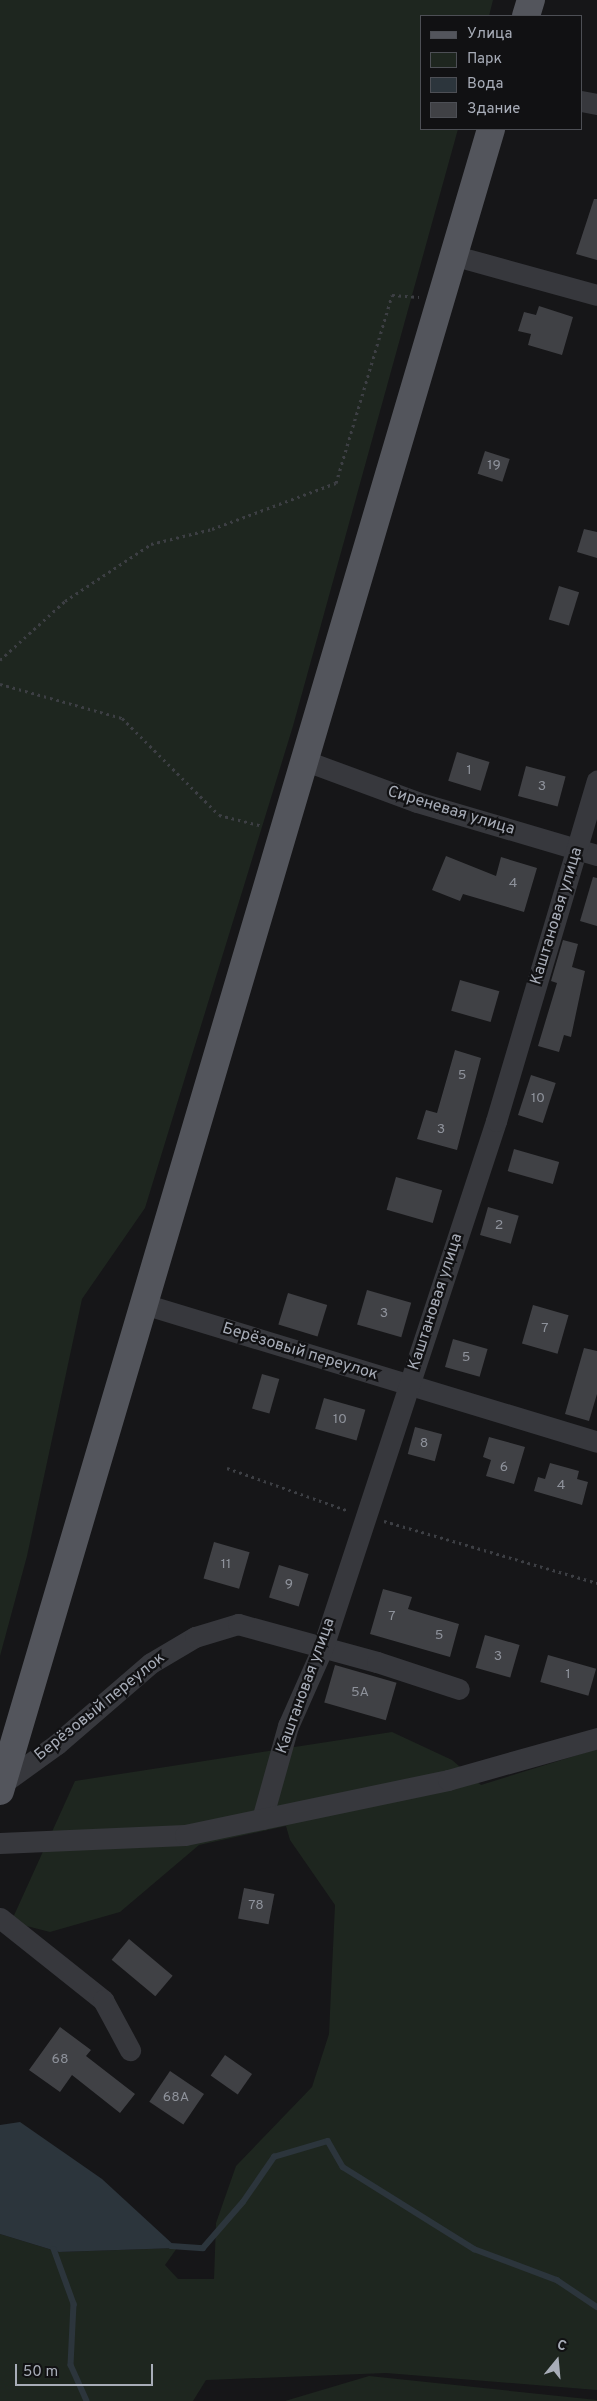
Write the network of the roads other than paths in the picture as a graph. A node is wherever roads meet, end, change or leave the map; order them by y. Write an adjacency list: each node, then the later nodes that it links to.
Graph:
1 (531, 0): 2 (main road)
2 (526, 15)
3 (582, 101): 4 (street)
4 (597, 104)
5 (491, 130): 6 (main road)
6 (452, 255): 7 (street); 8 (main road)
7 (597, 295)
8 (306, 760): 10 (street, Сиреневая улица); 11 (main road)
9 (597, 781): 10 (street, Каштановая улица)
10 (587, 852): 12 (street, Каштановая улица)
11 (147, 1305): 12 (street, Берёзовый переулок); 17 (main road)
12 (408, 1385): 13 (street, Берёзовый переулок); 14 (street, Каштановая улица)
13 (597, 1442)
14 (323, 1647): 15 (street, Берёзовый переулок); 17 (street, Берёзовый переулок); 18 (street, Каштановая улица)
15 (459, 1689)
16 (597, 1738): 18 (street)
17 (2, 1787)
18 (262, 1819): 19 (street)
19 (0, 1843)
20 (0, 1918): 21 (street)
21 (130, 2050)

